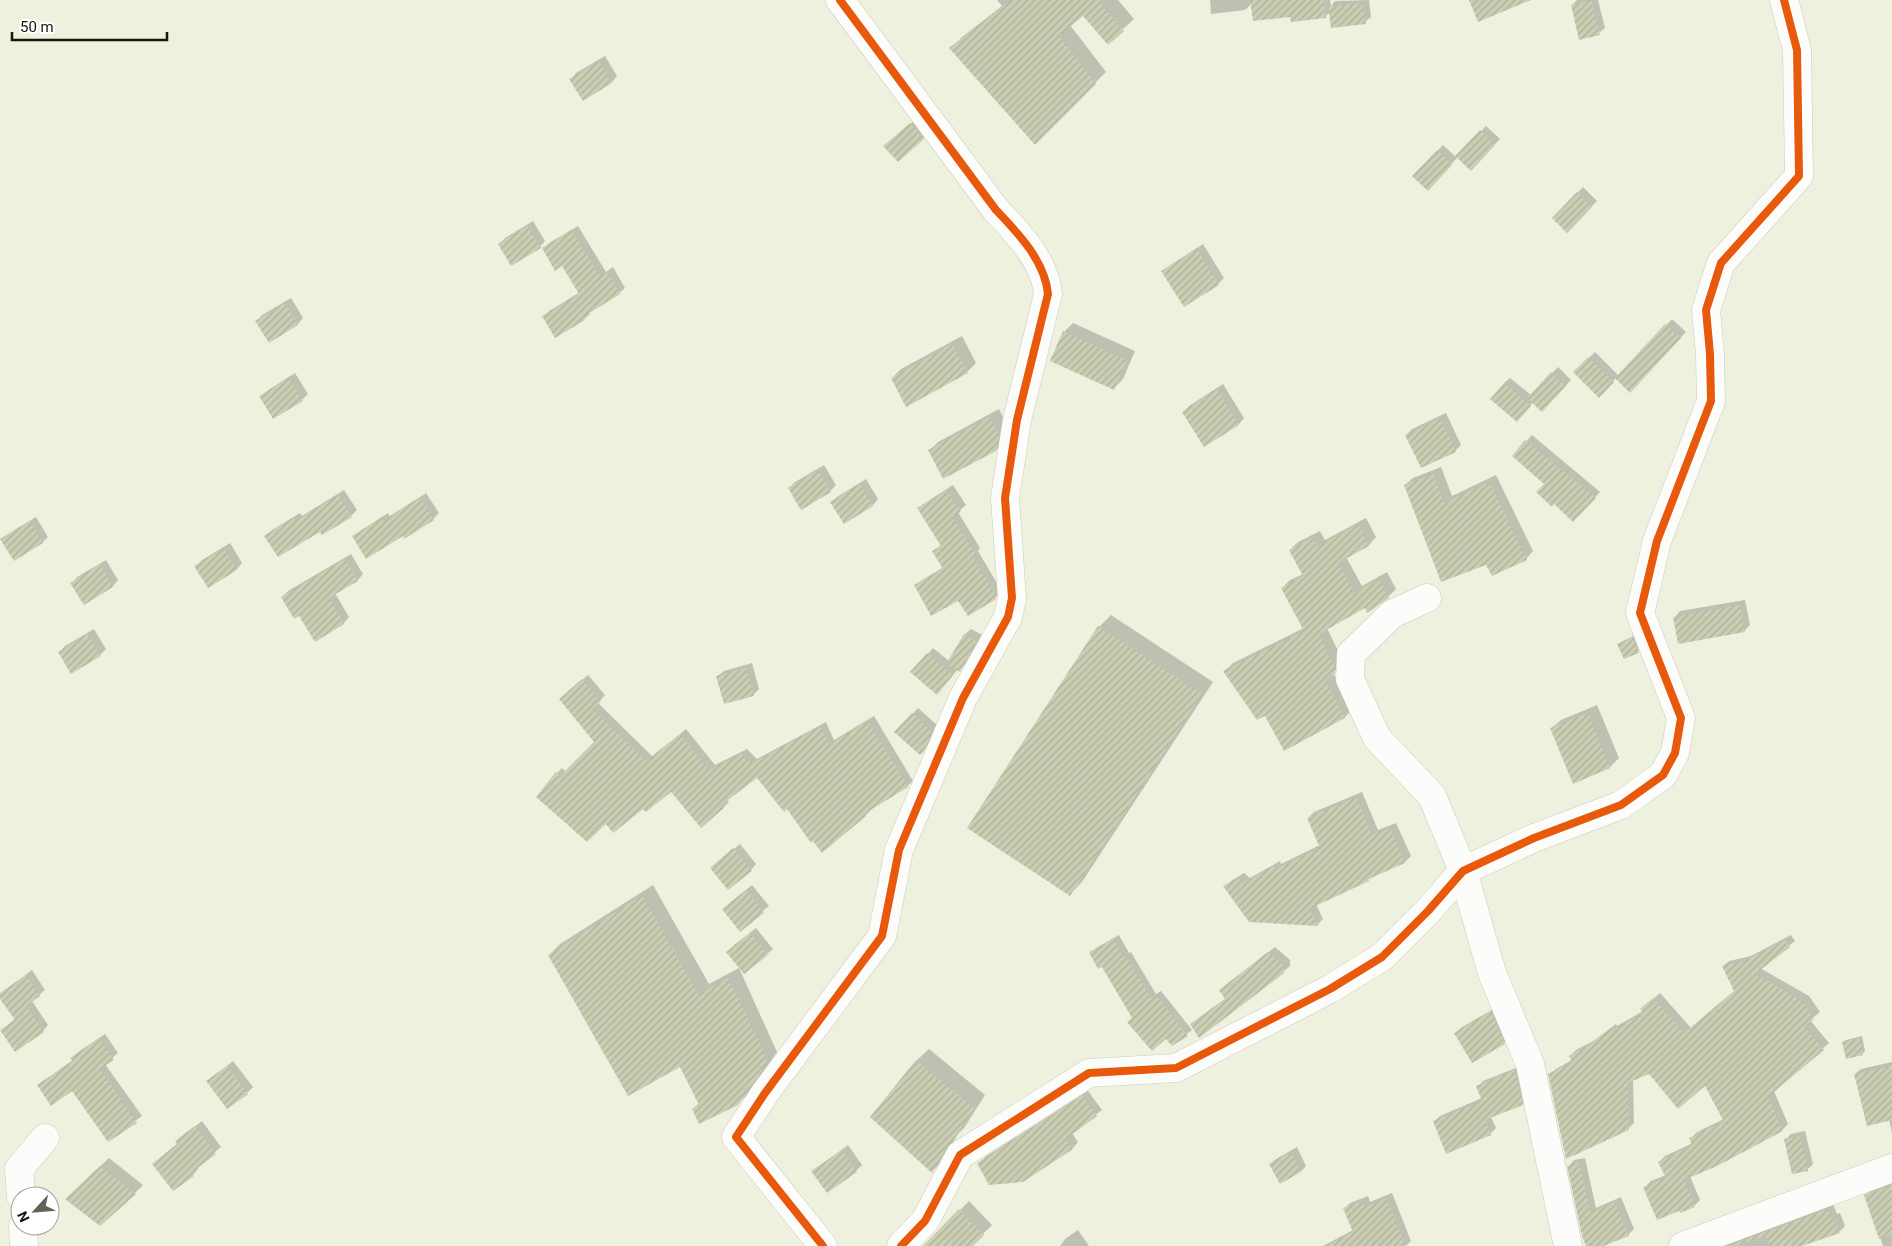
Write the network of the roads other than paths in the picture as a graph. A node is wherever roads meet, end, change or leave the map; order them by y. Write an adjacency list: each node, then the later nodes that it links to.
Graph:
1 (840, 0): 8 (street)
2 (1784, 0): 4 (street)
3 (1427, 598): 4 (street)
4 (1463, 871): 9 (street); 10 (street)
5 (45, 1138): 7 (street)
6 (1892, 1168): 11 (street)
7 (20, 1186)
8 (823, 1246)
9 (901, 1246)
10 (1568, 1246)
11 (1683, 1246)

